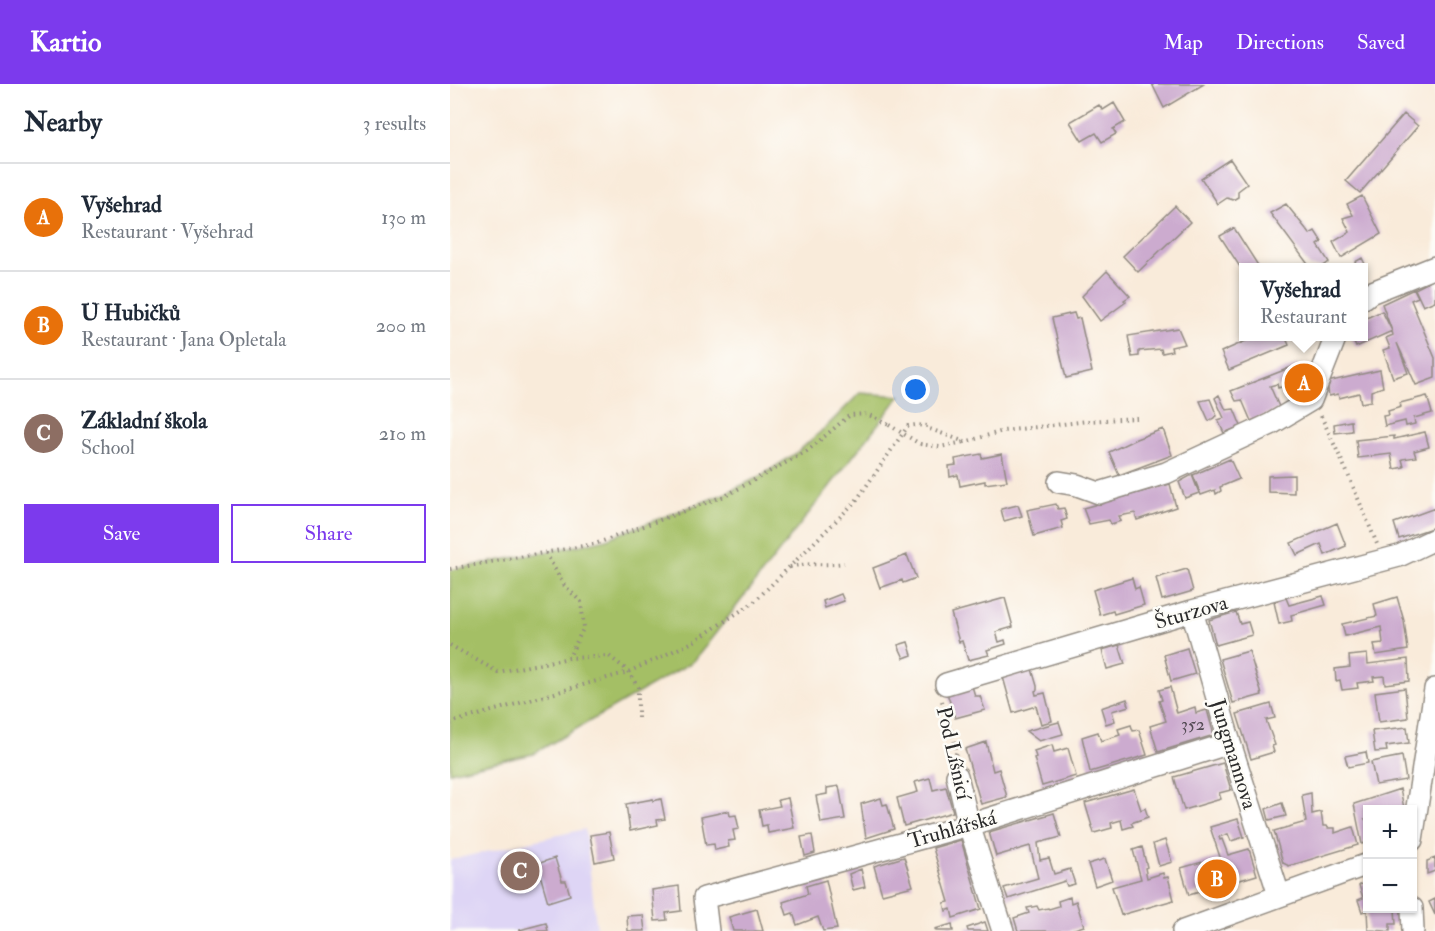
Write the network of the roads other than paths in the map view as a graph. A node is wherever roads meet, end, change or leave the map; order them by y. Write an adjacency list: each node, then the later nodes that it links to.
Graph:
1 (1435, 267): 2 (street)
2 (1368, 295)
3 (1334, 341): 4 (street)
4 (1059, 482)
5 (1435, 539): 6 (street, Šturzova)
6 (1192, 611): 7 (street, Šturzova); 9 (street, Jungmannova)
7 (946, 684)
8 (1435, 689): 11 (street)
9 (1230, 744): 13 (street, Truhlářská); 15 (street, Jungmannova)
10 (957, 776): 13 (street, Pod Líšnicí)
11 (1428, 780): 12 (street)
12 (1417, 824)
13 (969, 825): 17 (street, Truhlářská); 18 (street, Pod Líšnicí)
14 (1363, 866): 15 (street)
15 (1279, 895): 19 (street)
16 (1412, 913): 20 (street)
17 (708, 931)
18 (1003, 931)
19 (1183, 931)
20 (1413, 931)

